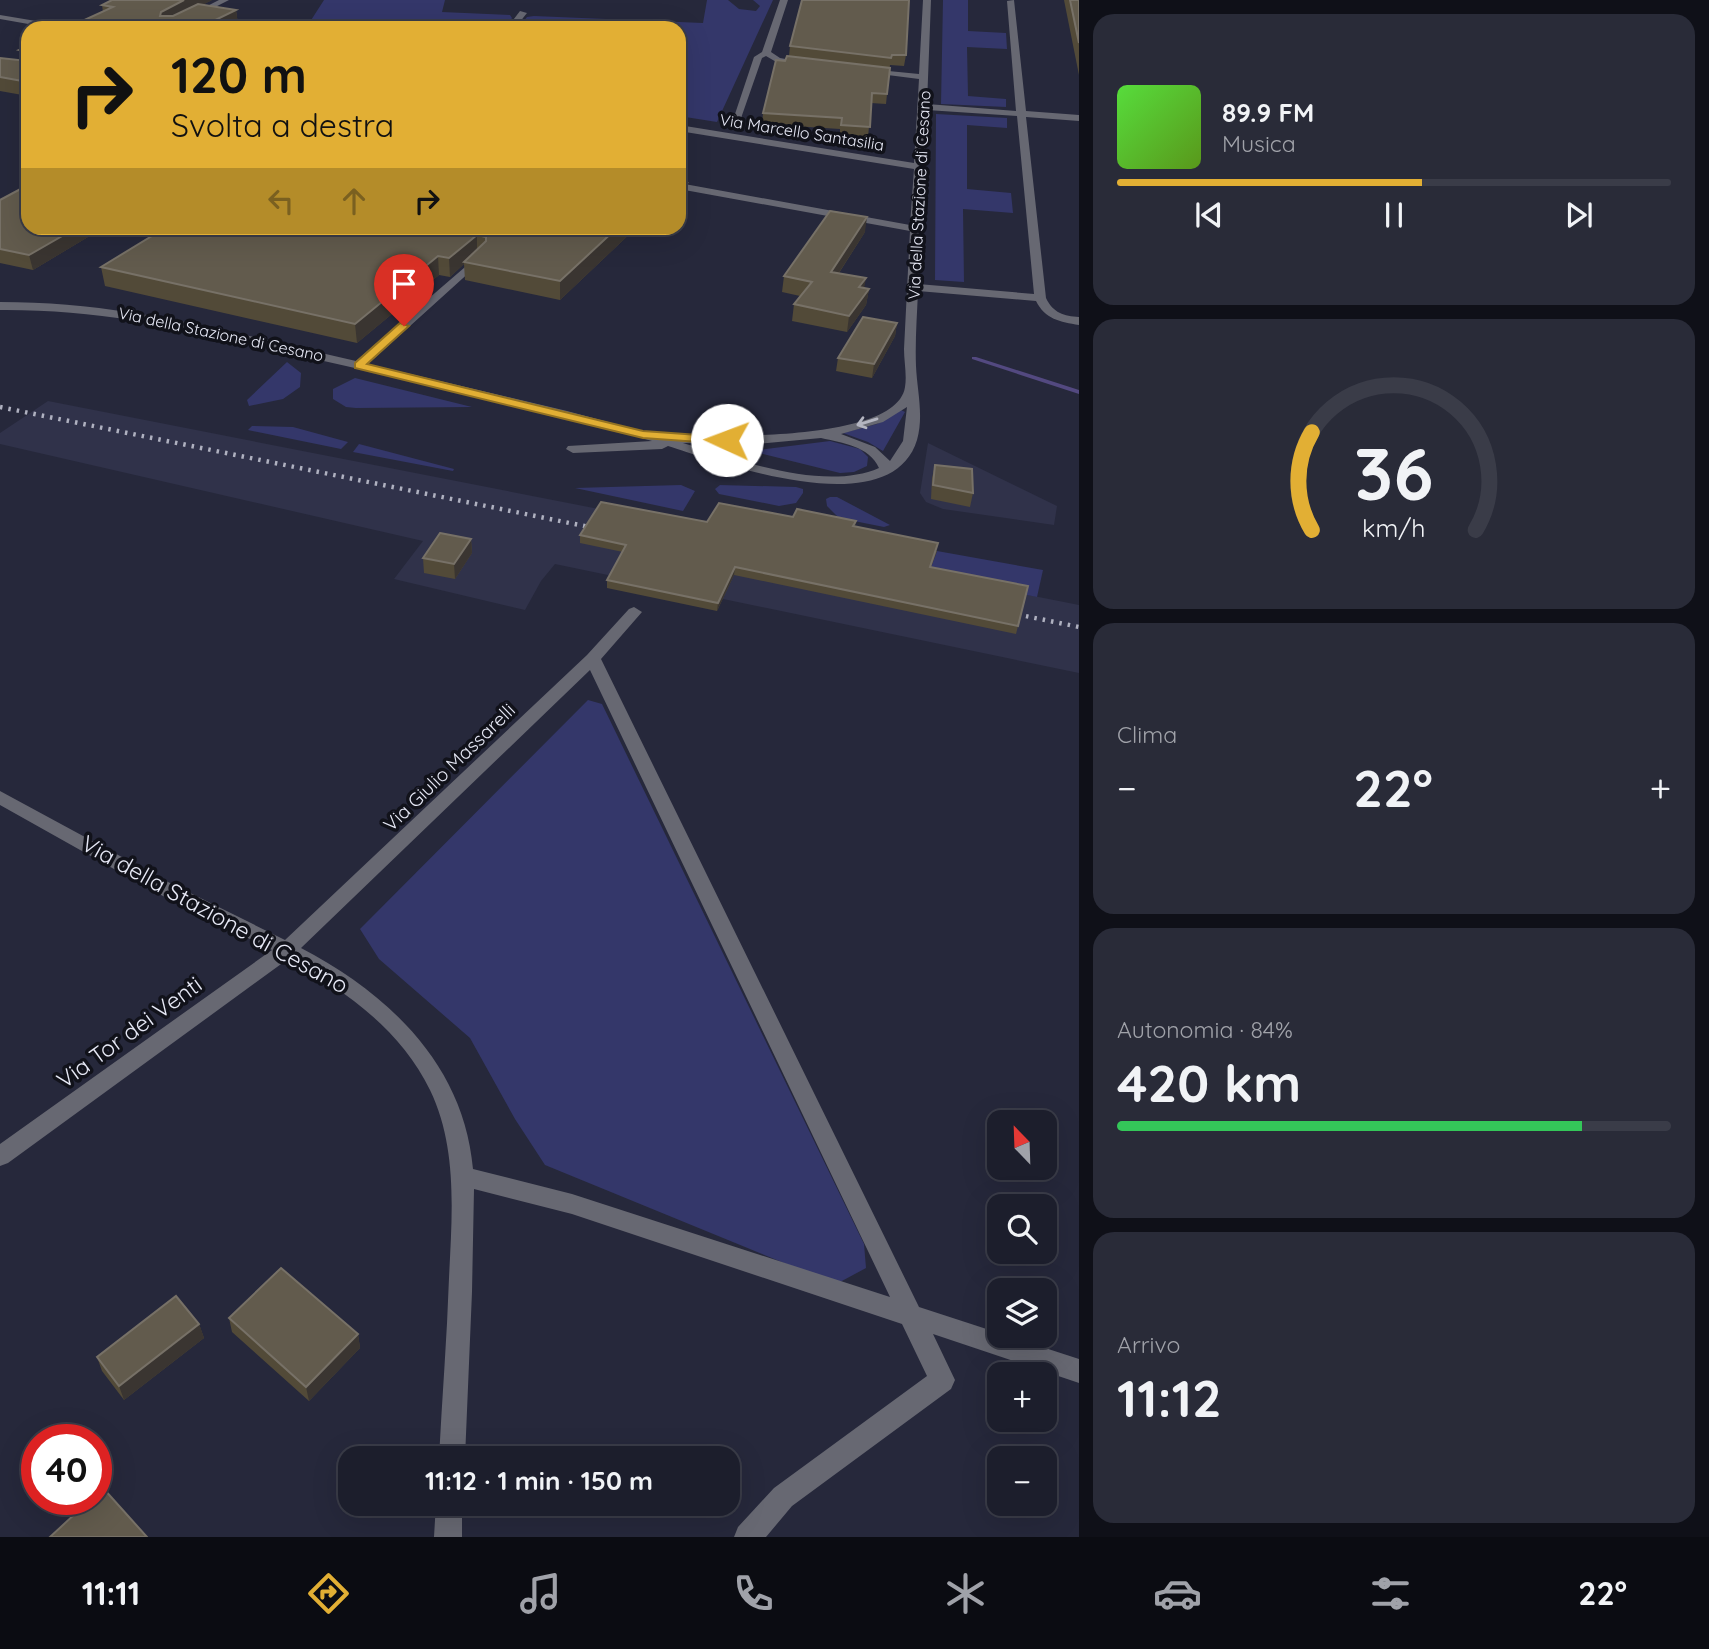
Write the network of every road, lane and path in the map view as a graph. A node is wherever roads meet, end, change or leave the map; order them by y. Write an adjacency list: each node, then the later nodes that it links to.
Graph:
1 (225, 0): 8 (street)
2 (784, 0): 10 (street)
3 (927, 0): 13 (street, Via della Stazione di Cesano)
4 (1011, 1): 15 (street)
5 (523, 13): 9 (street)
6 (0, 17): 7 (street)
7 (24, 21)
8 (182, 21)
9 (517, 21)
10 (766, 53): 11 (street); 17 (street)
11 (818, 66)
12 (863, 71): 13 (street)
13 (924, 77): 14 (street, Via della Stazione di Cesano)
14 (923, 107): 15 (street); 19 (street, Via della Stazione di Cesano)
15 (1023, 114): 16 (street); 24 (street)
16 (1079, 118)
17 (735, 121)
18 (686, 129): 19 (street, Via Marcello Santasilia)
19 (920, 167): 21 (street, Via della Stazione di Cesano)
20 (686, 187): 21 (street)
21 (917, 229): 23 (street, Via della Stazione di Cesano)
22 (479, 258): 27 (street)
23 (914, 287): 24 (street); 28 (street, Via della Stazione di Cesano)
24 (1040, 298): 26 (street)
25 (0, 306): 27 (street, Via della Stazione di Cesano)
26 (1079, 321)
27 (359, 365): 30 (street, Via della Stazione di Cesano)
28 (910, 391): 29 (street, Via della Stazione di Cesano, one-way to 29); 33 (street, Via della Stazione di Cesano)
29 (812, 434): 30 (street, Via della Stazione di Cesano); 33 (street, Via della Stazione di Cesano)
30 (643, 435): 31 (street, Via della Stazione di Cesano)
31 (673, 445): 32 (street); 33 (street, Via della Stazione di Cesano)
32 (573, 449)
33 (887, 470)
34 (634, 612): 35 (street, Via Giulio Massarelli)
35 (593, 659): 37 (street, Via Giulio Massarelli); 40 (street)
36 (0, 797): 37 (street, Via della Stazione di Cesano)
37 (288, 949): 38 (street, Via Tor dei Venti); 39 (street, Via della Stazione di Cesano)
38 (0, 1157)
39 (462, 1176): 40 (street); 42 (street, Via della Stazione di Cesano)
40 (911, 1317): 41 (street); 45 (street)
41 (1079, 1371)
42 (453, 1446)
43 (449, 1516): 44 (street)
44 (448, 1537)
45 (748, 1537)

